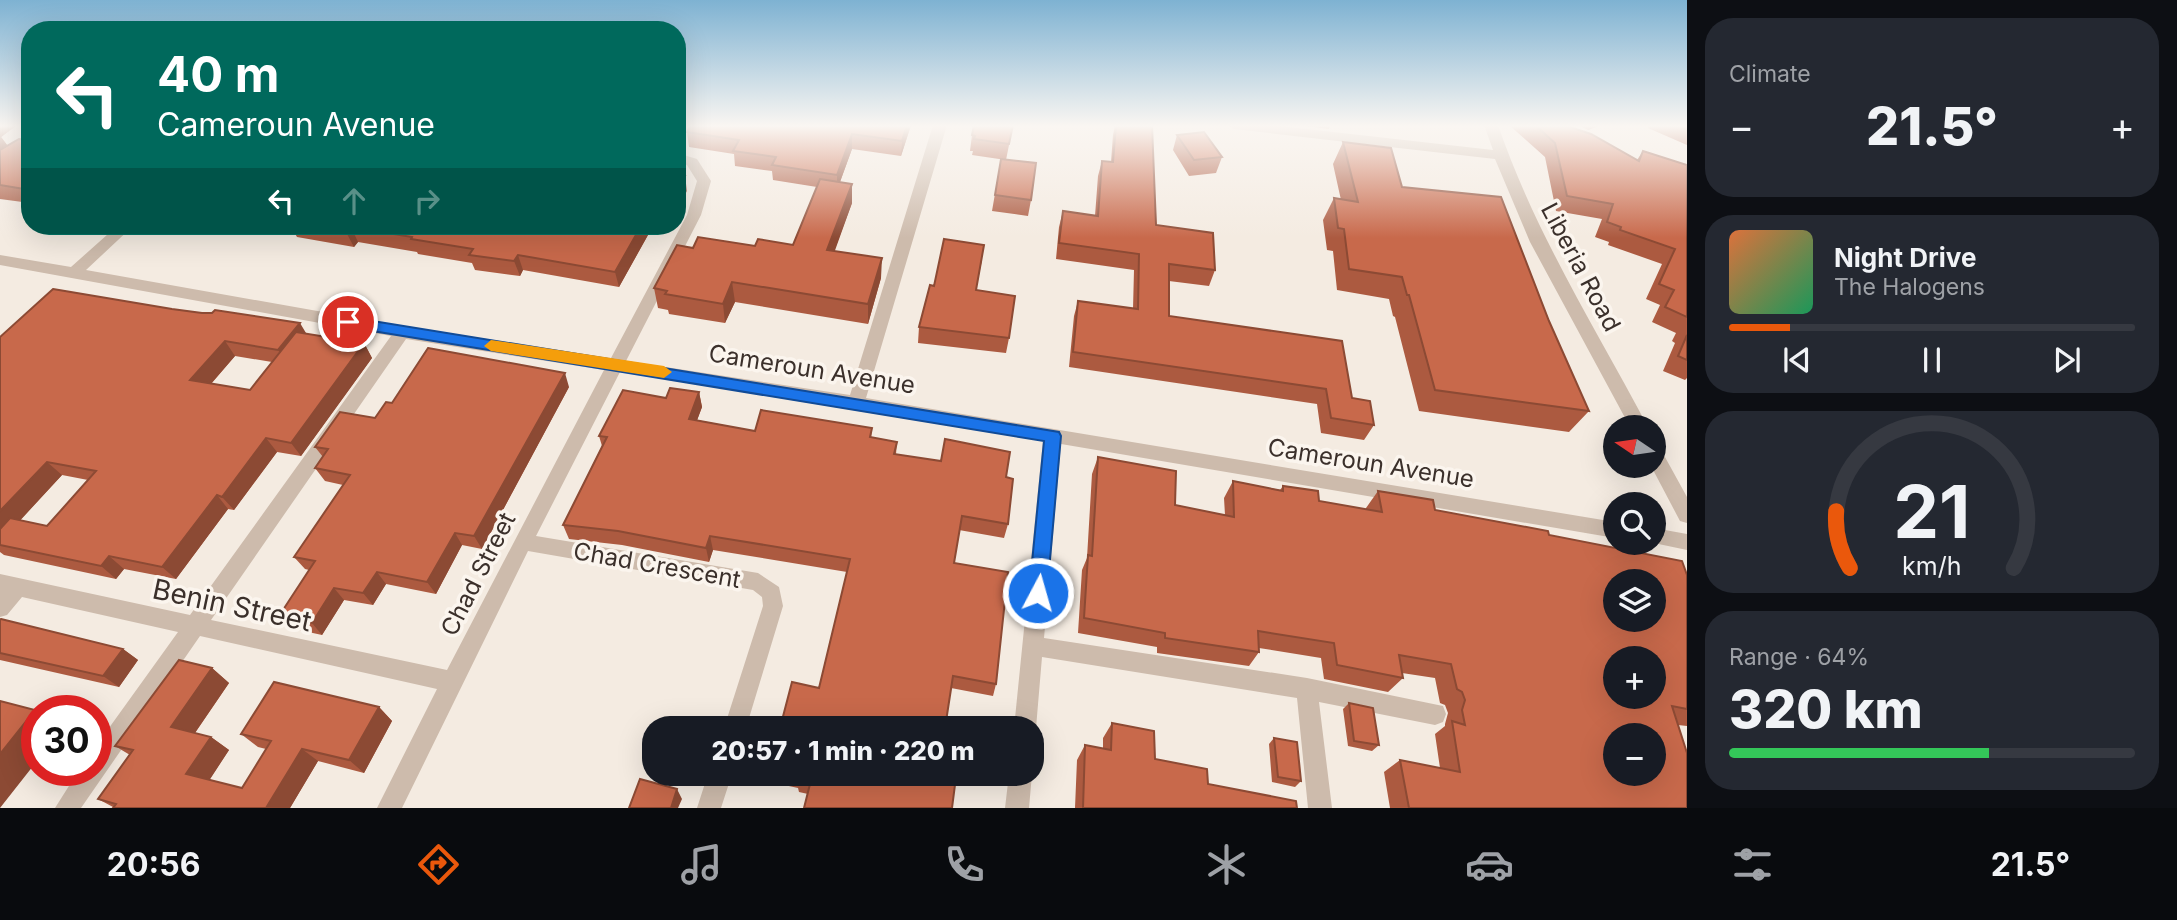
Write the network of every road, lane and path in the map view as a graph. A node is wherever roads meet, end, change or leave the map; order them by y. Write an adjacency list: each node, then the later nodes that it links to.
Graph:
1 (692, 163): 4 (street, Chad Street)
2 (929, 163): 11 (street)
3 (1503, 163): 12 (street, Liberia Road)
4 (686, 230)
5 (116, 235): 8 (street)
6 (683, 235): 10 (street, Chad Street)
7 (0, 260): 8 (street, Cameroun Avenue)
8 (75, 272): 9 (street, Cameroun Avenue)
9 (402, 332): 10 (street, Cameroun Avenue); 22 (street)
10 (615, 364): 11 (street, Cameroun Avenue); 18 (street, Chad Street)
11 (856, 403): 13 (street, Cameroun Avenue)
12 (1632, 415)
13 (1053, 436): 16 (street, Cameroun Avenue); 23 (street)
14 (1666, 475): 15 (street)
15 (1686, 512)
16 (1603, 528)
17 (1666, 538): 19 (street)
18 (523, 541): 24 (street, Chad Street); 27 (street, Chad Crescent)
19 (1687, 542)
20 (9, 585): 21 (street); 22 (street, Benin Street)
21 (0, 608)
22 (193, 626): 24 (street, Benin Street); 29 (street)
23 (1033, 646): 25 (street); 28 (street)
24 (453, 682): 34 (street, Chad Street)
25 (1307, 689): 26 (street); 37 (street)
26 (1435, 714)
27 (738, 716)
28 (1026, 716)
29 (112, 743)
30 (82, 786): 33 (street)
31 (716, 786): 35 (street)
32 (1020, 786): 36 (street)
33 (67, 808)
34 (389, 808)
35 (709, 808)
36 (1017, 808)
37 (1320, 808)

